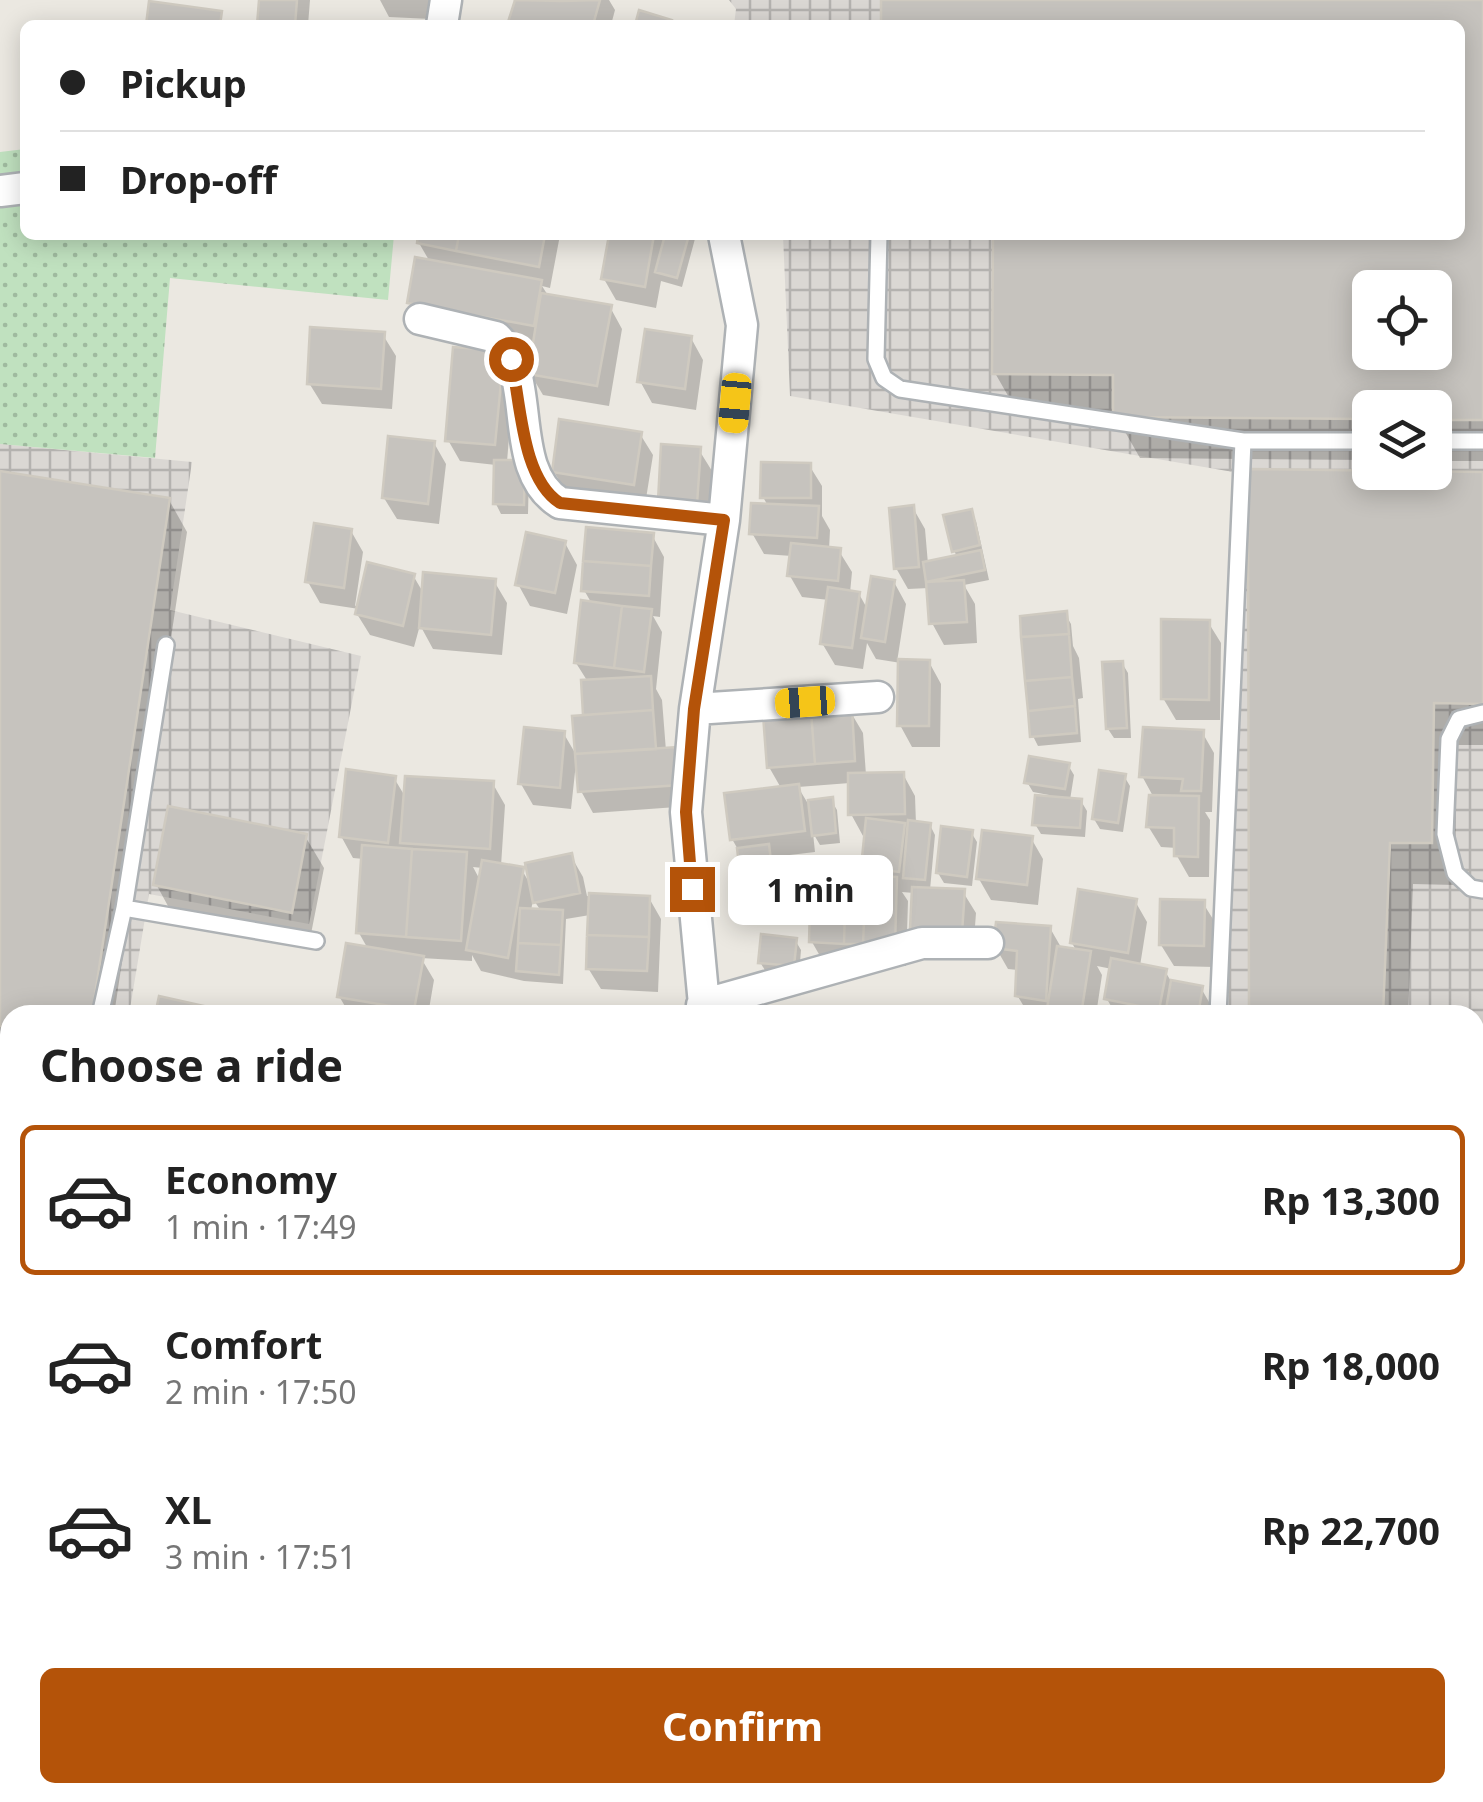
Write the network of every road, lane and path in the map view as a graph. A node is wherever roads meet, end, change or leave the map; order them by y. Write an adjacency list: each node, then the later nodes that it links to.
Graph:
1 (725, 240): 8 (street)
2 (879, 240): 4 (lane)
3 (420, 319): 8 (street)
4 (1243, 441): 5 (lane); 20 (lane)
5 (1352, 441)
6 (1452, 442): 7 (lane)
7 (1483, 442)
8 (724, 520): 11 (street)
9 (166, 645): 14 (lane)
10 (878, 697): 11 (street)
11 (694, 709): 18 (street)
12 (1483, 713): 13 (lane)
13 (1483, 890)
14 (124, 908): 15 (lane); 17 (lane)
15 (316, 941)
16 (988, 944): 19 (street)
17 (102, 1005)
18 (704, 1005)
19 (721, 1005)
20 (1218, 1005)

